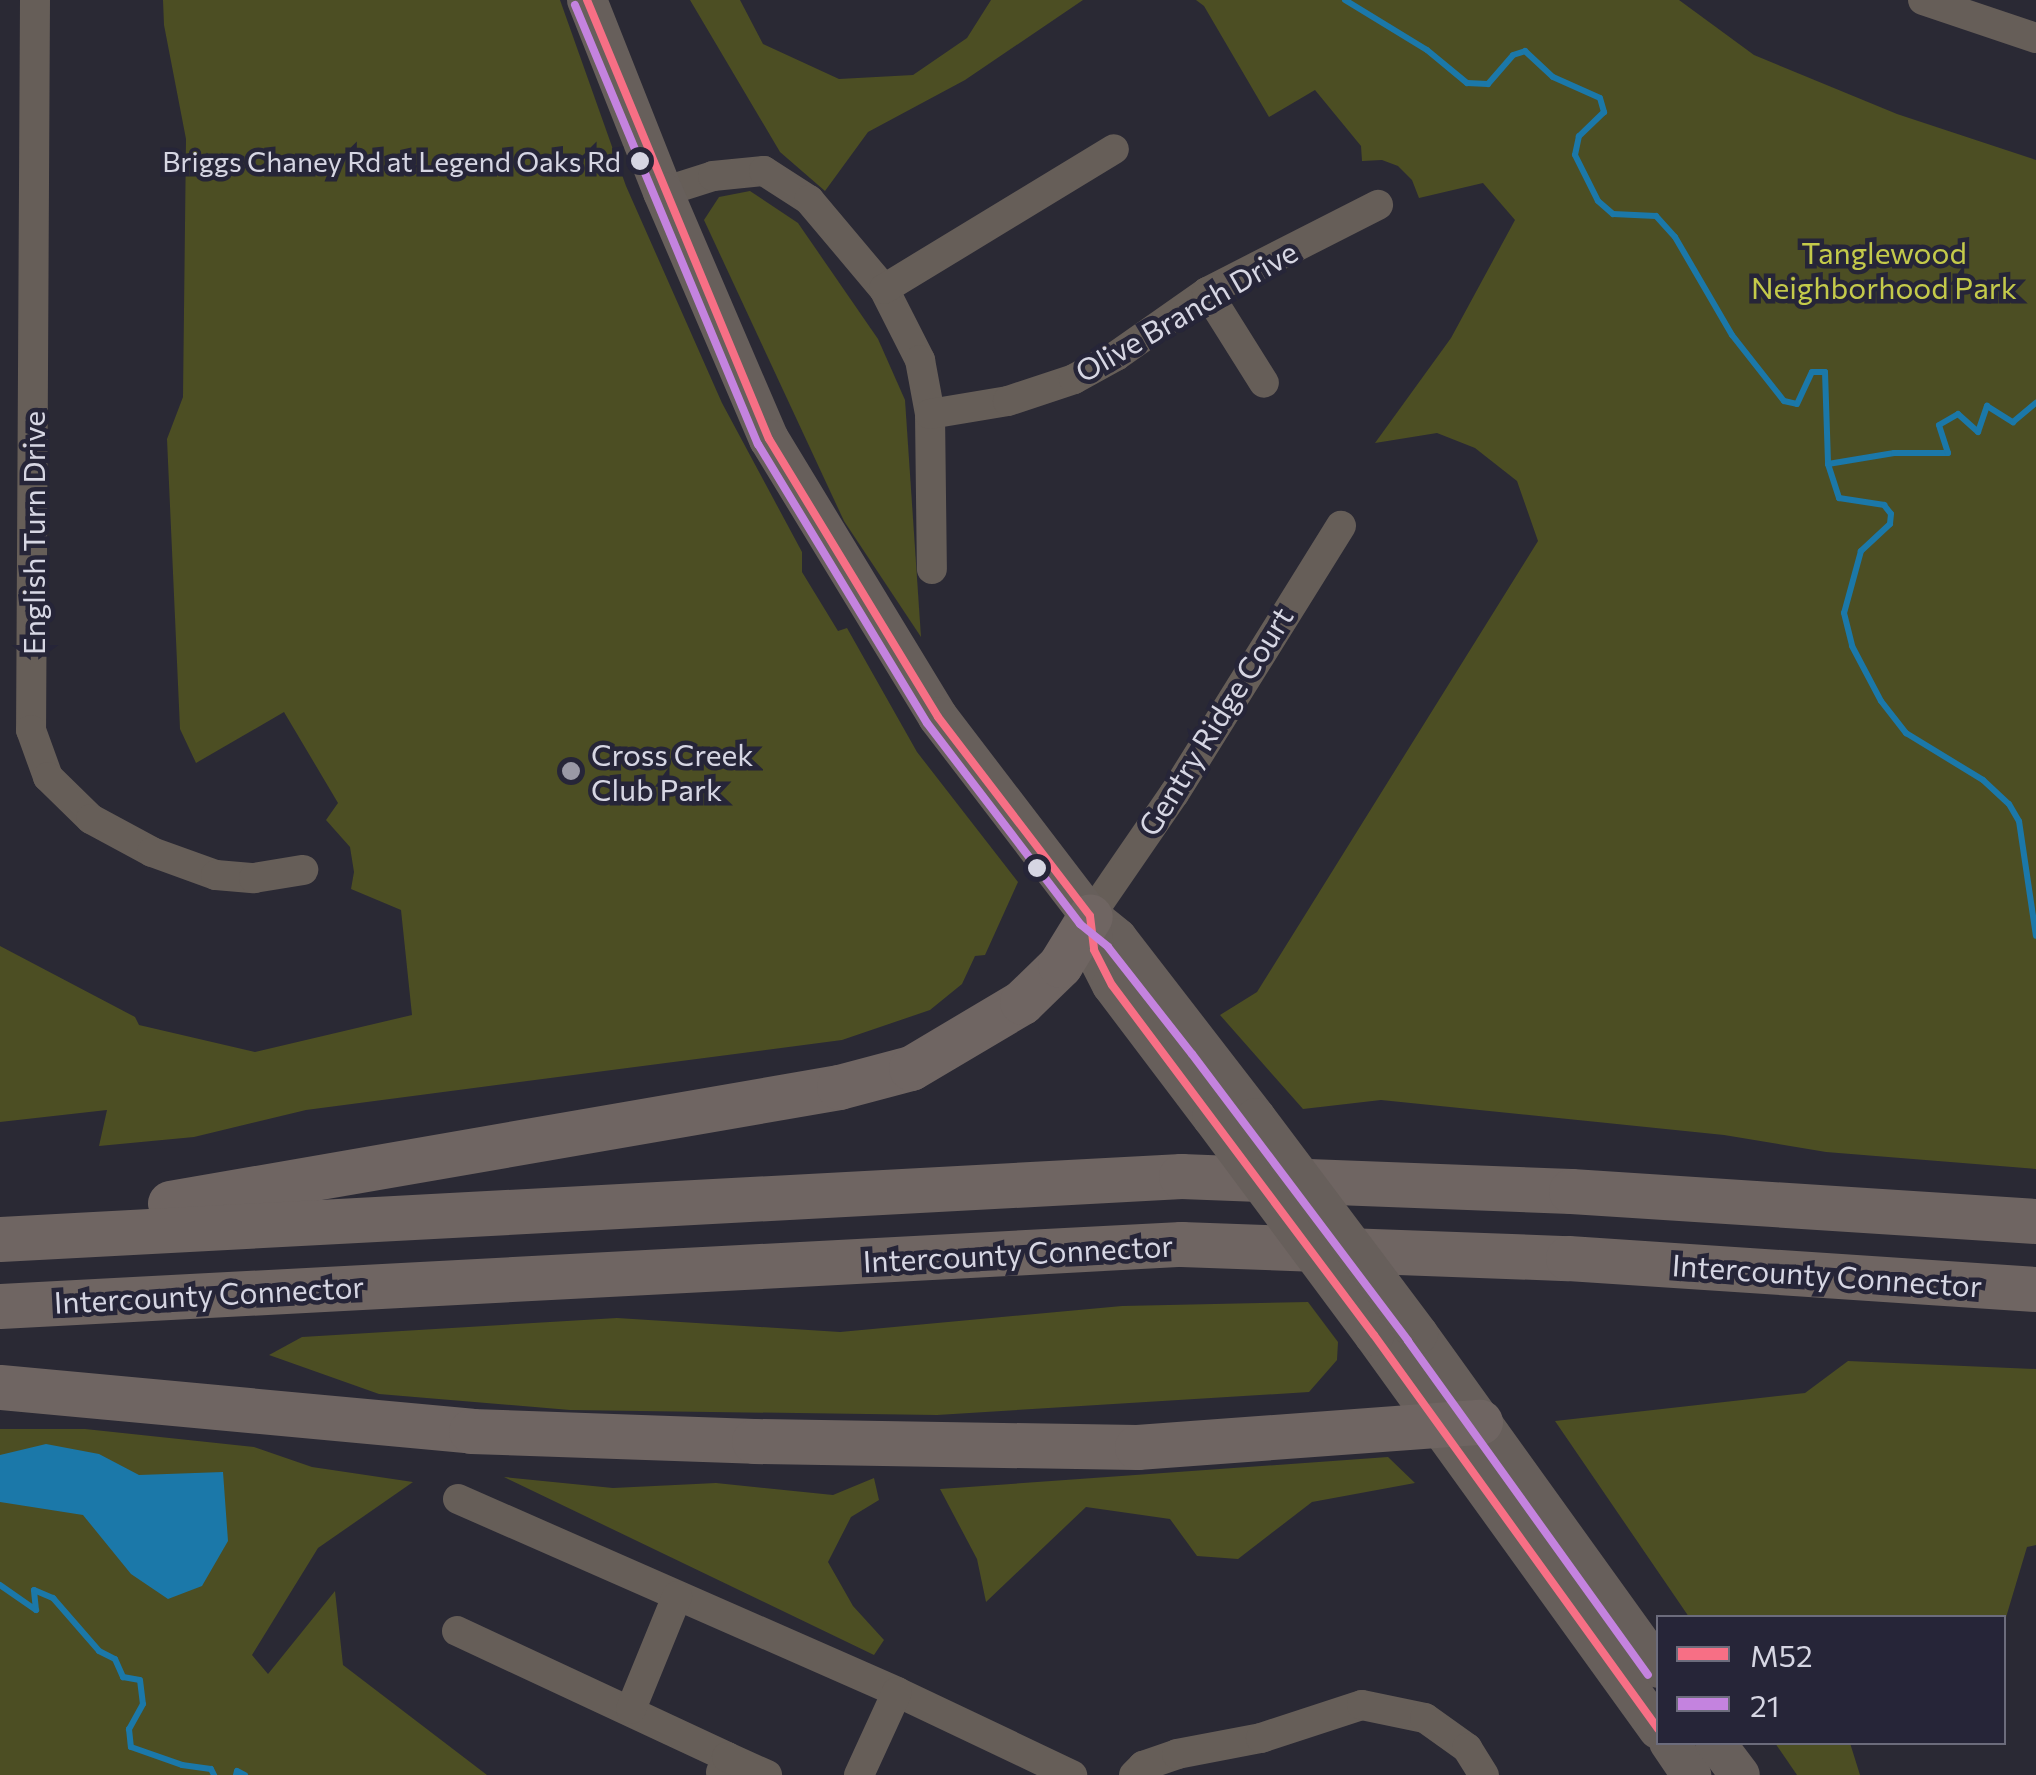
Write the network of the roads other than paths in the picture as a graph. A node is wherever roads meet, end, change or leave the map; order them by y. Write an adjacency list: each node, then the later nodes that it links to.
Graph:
1 (35, 0): 14 (street, English Turn Drive)
2 (587, 0): 6 (main road)
3 (1922, 0): 4 (street)
4 (2036, 38)
5 (1114, 149): 8 (street)
6 (663, 192): 8 (street); 15 (main road)
7 (1378, 205): 9 (street, Olive Branch Drive)
8 (884, 289): 11 (street)
9 (1207, 292): 10 (street); 11 (street, Olive Branch Drive)
10 (1264, 383)
11 (930, 414): 13 (street)
12 (1340, 526): 15 (street, Gentry Ridge Court)
13 (932, 569)
14 (303, 870)
15 (1090, 916): 17 (highway); 21 (main road, bridge); 21 (main road, bridge)
16 (2036, 1221): 17 (highway)
17 (0, 1235)
18 (2036, 1288): 19 (highway, Intercounty Connector)
19 (0, 1306)
20 (0, 1387): 21 (highway)
21 (1460, 1425): 25 (main road); 28 (main road)
22 (458, 1499): 23 (street)
23 (678, 1596): 26 (street); 27 (street)
24 (457, 1631): 27 (street)
25 (1656, 1666)
26 (898, 1692): 33 (street); 34 (street)
27 (631, 1709): 31 (street)
28 (1656, 1726)
29 (1670, 1745): 37 (main road)
30 (1718, 1745): 38 (main road)
31 (724, 1766): 32 (street)
32 (767, 1775)
33 (859, 1775)
34 (1072, 1775)
35 (1134, 1775): 36 (street)
36 (1484, 1775)
37 (1690, 1775)
38 (1740, 1775)

